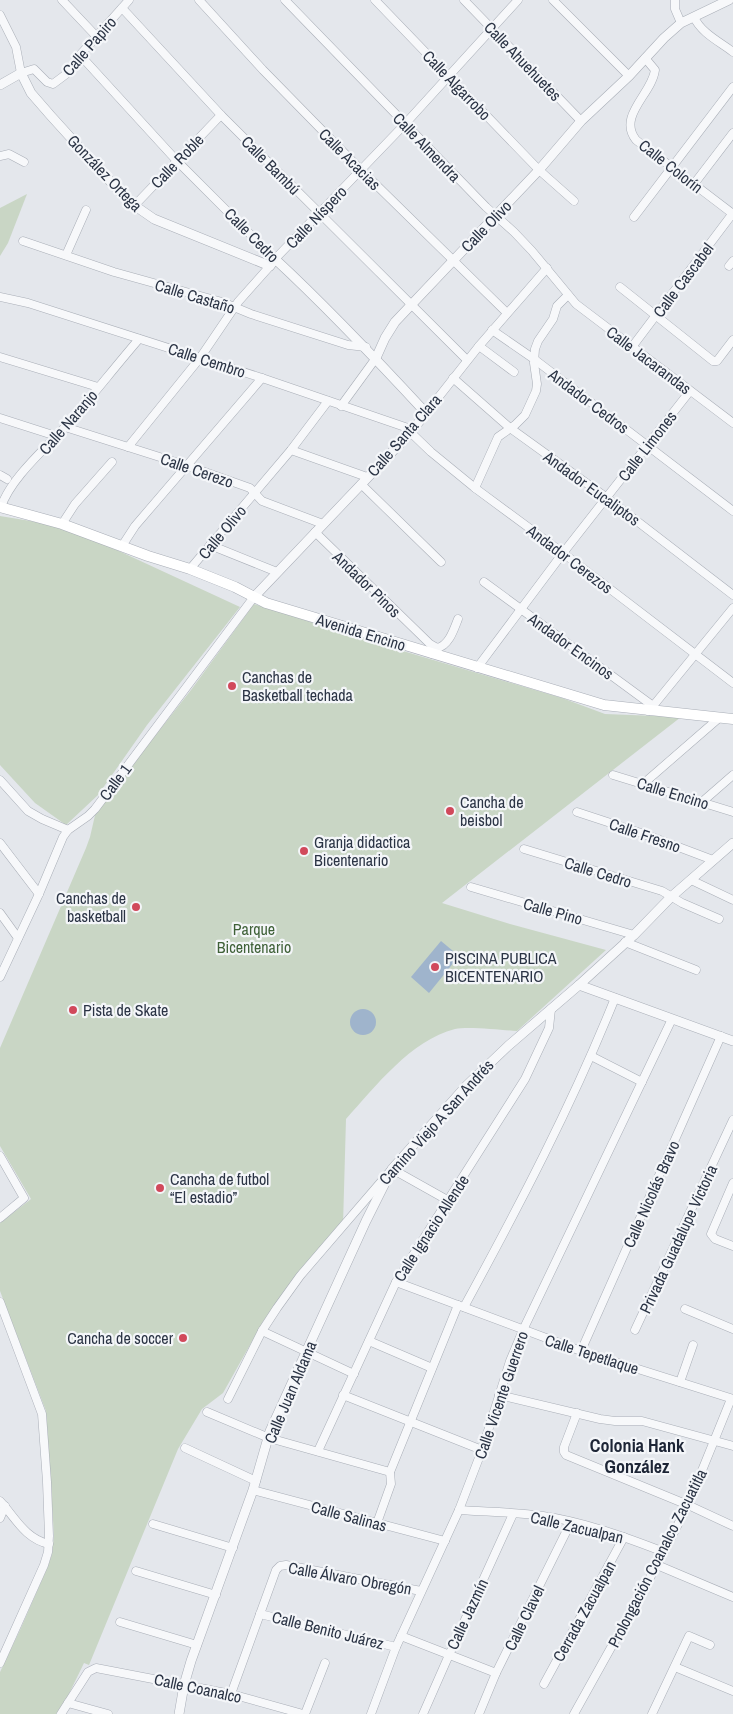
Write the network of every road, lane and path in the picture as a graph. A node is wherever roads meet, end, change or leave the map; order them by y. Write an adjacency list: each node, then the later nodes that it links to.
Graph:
1 (62, 0): 16 (street)
2 (128, 0): 11 (street, Calle Papiro)
3 (199, 0): 33 (street, Calle Acacias)
4 (285, 0): 27 (street, Calle Almendra)
5 (375, 0): 22 (street, Calle Algarrobo)
6 (464, 0): 15 (street, Calle Ahuehuetes)
7 (518, 0): 15 (street, Calle Níspero)
8 (553, 0): 21 (street)
9 (675, 0): 14 (street)
10 (729, 0): 13 (street)
11 (122, 8): 16 (street, Calle Papiro); 25 (street, Calle Bambú)
12 (0, 15): 20 (street, González Ortega)
13 (694, 18): 14 (street); 17 (street)
14 (681, 23): 19 (street, Calle Olivo)
15 (492, 30): 22 (street, Calle Níspero); 26 (street, Calle Ahuehuetes)
16 (97, 37): 18 (street, Calle Papiro)
17 (733, 52)
18 (80, 55): 20 (street, Calle Papiro); 30 (street, Calle Cedro)
19 (645, 58): 21 (street, Calle Olivo); 32 (street, Calle Colorín)
20 (21, 73): 23 (street); 37 (street, González Ortega)
21 (628, 76): 26 (street, Calle Olivo)
22 (449, 77): 27 (street, Calle Níspero); 34 (street, Calle Algarrobo)
23 (0, 85)
24 (733, 87): 32 (street)
25 (221, 115): 30 (street, Calle Roble); 39 (street, Calle Bambú)
26 (581, 121): 34 (street, Calle Olivo)
27 (405, 124): 33 (street, Calle Níspero); 41 (street, Calle Almendra)
28 (733, 133): 35 (street)
29 (0, 156): 31 (street)
30 (177, 160): 37 (street, Calle Roble); 46 (street, Calle Cedro)
31 (24, 162)
32 (671, 167): 35 (street, Calle Colorín); 42 (street)
33 (361, 170): 39 (street, Calle Níspero); 45 (street, Calle Acacias)
34 (539, 170): 36 (street, Calle Algarrobo); 41 (street, Calle Olivo)
35 (694, 184): 40 (street, Calle Colorín)
36 (574, 201)
37 (134, 206): 46 (street, González Ortega)
38 (86, 210): 44 (street)
39 (319, 214): 46 (street, Calle Níspero); 51 (street, Calle Bambú)
40 (733, 214): 54 (street, Calle Cascabel)
41 (496, 216): 45 (street, Calle Olivo); 47 (street, Calle Almendra)
42 (634, 217)
43 (23, 241): 44 (street, Calle Castaño)
44 (66, 255): 52 (street, Calle Castaño)
45 (454, 260): 51 (street, Calle Olivo); 53 (street, Calle Acacias)
46 (273, 262): 52 (street, Calle Níspero); 59 (street, Calle Cedro)
47 (547, 268): 49 (street, Calle Almendra); 53 (street, Calle Santa Clara)
48 (620, 287): 54 (street)
49 (568, 295): 60 (street, Calle Jacarandas); 64 (street)
50 (0, 297): 56 (street, Calle Cembro)
51 (411, 304): 63 (street, Calle Olivo); 65 (street, Calle Bambú)
52 (235, 307): 59 (street, Calle Castaño); 62 (street, Calle Níspero)
53 (507, 312): 55 (street, Calle Santa Clara)
54 (656, 316): 57 (street); 60 (street, Calle Cascabel)
55 (492, 330): 58 (street, Calle Santa Clara); 64 (street, Andador Cedros)
56 (139, 339): 62 (street, Calle Cembro); 69 (street, Calle Naranjo)
57 (733, 340)
58 (478, 346): 65 (street, Calle Santa Clara); 66 (street)
59 (366, 348): 63 (street, Calle Cedro)
60 (632, 348): 70 (street, Calle Jacarandas)
61 (0, 357): 69 (street)
62 (200, 358): 67 (street, Calle Cembro); 81 (street, Calle Níspero)
63 (376, 358): 72 (street, Calle Olivo); 73 (street, Calle Cedro)
64 (534, 359): 77 (street); 80 (street, Andador Cedros)
65 (467, 360): 68 (street, Calle Santa Clara)
66 (514, 372)
67 (262, 378): 71 (street, Calle Cembro); 84 (street)
68 (453, 378): 73 (street, Calle Santa Clara); 77 (street, Andador Eucaliptos)
69 (98, 387): 76 (street, Calle Naranjo)
70 (690, 390): 75 (street, Calle Jacarandas); 80 (street, Calle Limones)
71 (328, 400): 72 (street, Calle Cembro); 82 (street, Calle Olivo)
72 (341, 406): 78 (street, Calle Cembro)
73 (426, 413): 78 (street, Calle Santa Clara)
74 (0, 418): 79 (street)
75 (733, 423)
76 (65, 426): 79 (street, Calle Naranjo); 81 (street, Calle Cerezo)
77 (510, 428): 86 (street); 88 (street, Andador Eucaliptos)
78 (411, 432): 85 (street, Calle Santa Clara); 86 (street, Andador Cerezos)
79 (56, 436): 89 (street, Calle Naranjo)
80 (648, 446): 88 (street, Calle Limones); 90 (street, Andador Cedros)
81 (128, 447): 84 (street, Calle Cerezo)
82 (291, 450): 85 (street); 87 (street, Calle Olivo)
83 (112, 462): 91 (street)
84 (188, 466): 87 (street, Calle Cerezo); 95 (street)
85 (364, 481): 92 (street, Calle Santa Clara); 97 (street)
86 (475, 488): 96 (street, Andador Cerezos)
87 (255, 493): 92 (street, Calle Cerezo); 94 (street, Calle Olivo)
88 (607, 498): 96 (street, Calle Limones); 101 (street, Andador Eucaliptos)
89 (0, 507): 91 (main road, Avenida Encino)
90 (733, 510)
91 (62, 524): 95 (main road, Avenida Encino)
92 (323, 524): 93 (street, Calle Santa Clara)
93 (315, 532): 99 (street, Calle Santa Clara); 106 (street, Andador Pinos)
94 (210, 545): 98 (street, Calle Olivo); 99 (street)
95 (122, 546): 98 (main road, Avenida Encino)
96 (563, 553): 104 (street, Calle Limones); 107 (street, Andador Cerezos)
97 (441, 562)
98 (190, 569): 102 (main road, Avenida Encino)
99 (278, 572): 102 (street, Calle Santa Clara)
100 (484, 582): 104 (street, Andador Encinos)
101 (733, 595)
102 (254, 597): 106 (main road, Avenida Encino); 120 (street, Calle 1)
103 (733, 608): 107 (street)
104 (521, 610): 108 (street, Calle Limones); 110 (street, Andador Encinos)
105 (458, 619): 106 (street)
106 (435, 651): 108 (main road, Avenida Encino)
107 (695, 654): 109 (street, Andador Cerezos); 110 (street)
108 (477, 668): 110 (main road, Avenida Encino)
109 (733, 683)
110 (651, 708): 111 (main road, Avenida Encino)
111 (719, 718): 112 (main road, Avenida Encino); 116 (street)
112 (733, 720)
113 (613, 775): 116 (street, Calle Encino)
114 (733, 776): 117 (street)
115 (0, 780): 120 (street)
116 (642, 784): 117 (street, Calle Encino)
117 (702, 802): 119 (street, Calle Encino)
118 (577, 812): 126 (street, Calle Fresno)
119 (733, 812)
120 (68, 830): 129 (street, Calle 1)
121 (0, 843): 129 (street)
122 (733, 843): 124 (street, Camino Viejo A San Andrés)
123 (524, 849): 130 (street, Calle Cedro)
124 (724, 850): 125 (street); 126 (street, Camino Viejo A San Andrés)
125 (733, 855)
126 (713, 860): 127 (street, Camino Viejo A San Andrés)
127 (690, 880): 130 (street, Camino Viejo A San Andrés); 131 (street)
128 (471, 887): 134 (street, Calle Pino)
129 (39, 894): 135 (street, Calle 1)
130 (671, 897): 133 (street, Calle Cedro); 134 (street, Camino Viejo A San Andrés)
131 (733, 900)
132 (0, 914): 135 (street)
133 (719, 919)
134 (634, 935): 136 (street, Camino Viejo A San Andrés)
135 (18, 938): 138 (street, Calle 1)
136 (625, 942): 137 (street); 139 (street, Camino Viejo A San Andrés)
137 (696, 970)
138 (0, 977)
139 (579, 985): 140 (street); 141 (street, Camino Viejo A San Andrés)
140 (615, 998): 142 (street); 145 (street)
141 (551, 1009): 149 (street, Camino Viejo A San Andrés); 151 (street, Calle Ignacio Allende)
142 (672, 1019): 143 (street); 146 (street, Calle Vicente Guerrero)
143 (721, 1036): 144 (street); 164 (street, Calle Nicolás Bravo)
144 (733, 1040)
145 (591, 1056): 146 (street); 156 (street)
146 (642, 1082): 158 (street, Calle Vicente Guerrero)
147 (733, 1120): 159 (street, Privada Guadalupe Victoria)
148 (0, 1156): 152 (street)
149 (392, 1169): 151 (street); 161 (street, Camino Viejo A San Andrés); 165 (street, Calle Juan Aldama)
150 (733, 1183): 153 (street)
151 (449, 1200): 154 (street, Calle Ignacio Allende)
152 (0, 1218)
153 (733, 1246)
154 (396, 1282): 156 (street, Calle Tepetlaque); 162 (street, Calle Ignacio Allende)
155 (0, 1302): 196 (street)
156 (461, 1306): 158 (street, Calle Tepetlaque); 166 (street)
157 (686, 1309): 160 (street)
158 (523, 1330): 164 (street, Calle Tepetlaque); 170 (street, Calle Vicente Guerrero)
159 (635, 1330)
160 (733, 1330)
161 (262, 1331): 165 (street); 171 (street, Camino Viejo A San Andrés)
162 (369, 1341): 166 (street); 167 (street, Calle Ignacio Allende)
163 (693, 1345): 168 (street)
164 (581, 1351): 168 (street, Calle Tepetlaque)
165 (307, 1352): 167 (street); 176 (street, Calle Juan Aldama)
166 (432, 1368): 175 (street)
167 (354, 1374): 169 (street, Calle Ignacio Allende)
168 (680, 1382): 172 (street, Calle Tepetlaque)
169 (344, 1395): 175 (street); 181 (street, Calle Ignacio Allende)
170 (499, 1395): 174 (street); 180 (street, Calle Vicente Guerrero)
171 (228, 1399)
172 (732, 1399): 177 (street, Prolongación Coanalco Zacuatitla)
173 (208, 1412): 176 (street)
174 (577, 1413): 177 (street); 186 (street)
175 (410, 1423): 180 (street); 182 (street)
176 (269, 1438): 181 (street); 183 (street, Calle Juan Aldama)
177 (715, 1441): 178 (street); 186 (street, Prolongación Coanalco Zacuatitla)
178 (733, 1446)
179 (184, 1448): 183 (street)
180 (482, 1450): 187 (street, Calle Vicente Guerrero)
181 (318, 1451): 182 (street)
182 (390, 1472): 191 (street)
183 (256, 1481): 184 (street, Calle Juan Aldama)
184 (253, 1490): 191 (street, Calle Salinas); 197 (street, Calle Juan Aldama)
185 (2, 1503): 189 (street); 196 (street)
186 (688, 1505): 193 (street); 198 (street, Prolongación Coanalco Zacuatitla)
187 (459, 1510): 188 (street, Calle Zacualpan); 195 (street, Calle Vicente Guerrero)
188 (513, 1514): 190 (street, Calle Zacualpan); 210 (street, Calle Jazmín)
189 (0, 1518)
190 (571, 1522): 194 (street, Calle Zacualpan); 214 (street, Calle Clavel)
191 (377, 1523): 195 (street, Calle Salinas)
192 (153, 1524): 197 (street)
193 (733, 1526)
194 (624, 1537): 198 (street, Calle Zacualpan); 215 (street, Cerrada Zacualpan)
195 (445, 1541): 201 (street, Calle Vicente Guerrero)
196 (49, 1544): 211 (street)
197 (232, 1548): 202 (street, Calle Juan Aldama)
198 (664, 1552): 199 (street, Prolongación Coanalco Zacuatitla)
199 (657, 1565): 203 (street); 227 (street, Prolongación Coanalco Zacuatitla)
200 (136, 1572): 202 (street)
201 (422, 1591): 204 (street, Calle Álvaro Obregón); 206 (street, Calle Vicente Guerrero)
202 (216, 1595): 207 (street, Calle Juan Aldama)
203 (733, 1597)
204 (260, 1614): 209 (street, Calle Benito Juárez); 218 (street)
205 (120, 1622): 207 (street)
206 (401, 1636): 209 (street, Calle Vicente Guerrero); 210 (street)
207 (197, 1645): 216 (street, Calle Juan Aldama)
208 (710, 1645): 213 (street)
209 (396, 1647): 224 (street, Calle Vicente Guerrero)
210 (448, 1655): 214 (street); 225 (street, Calle Jazmín)
211 (0, 1663)
212 (325, 1663): 223 (street)
213 (675, 1667): 217 (street); 228 (street)
214 (496, 1673): 226 (street, Calle Clavel)
215 (544, 1684)
216 (184, 1685): 218 (street, Calle Coanalco); 219 (street, Calle Coanalco); 222 (street, Calle Juan Aldama)
217 (733, 1691)
218 (231, 1694): 223 (street, Calle Coanalco)
219 (68, 1703): 220 (street); 221 (street)
220 (61, 1714)
221 (108, 1714)
222 (179, 1714)
223 (304, 1714)
224 (371, 1714)
225 (423, 1714)
226 (479, 1714)
227 (574, 1714)
228 (652, 1714)

